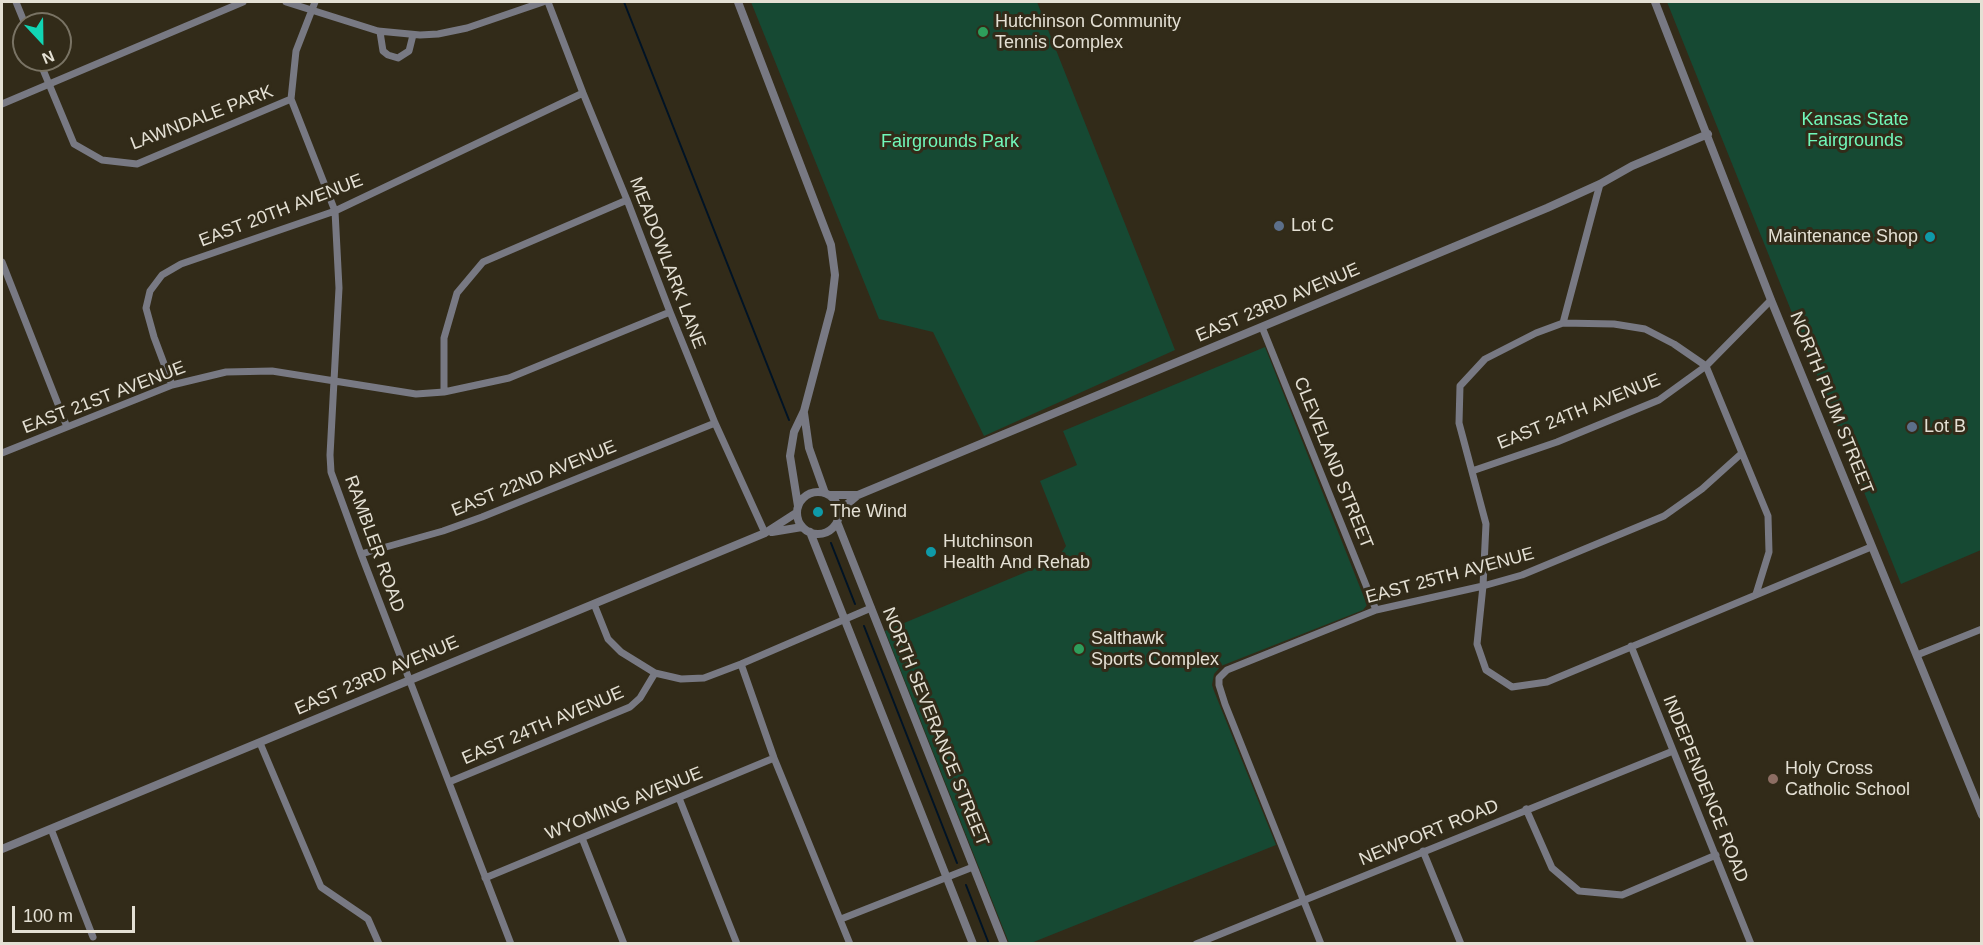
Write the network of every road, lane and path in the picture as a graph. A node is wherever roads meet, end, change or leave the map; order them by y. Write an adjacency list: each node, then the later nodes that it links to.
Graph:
1 (243, 2): 12 (street)
2 (286, 2): 8 (street)
3 (315, 2): 8 (street, RAMBLER ROAD)
4 (543, 2): 10 (street)
5 (548, 2): 13 (street, MEADOWLARK LANE)
6 (738, 2): 29 (street)
7 (1655, 2): 16 (street, NORTH PLUM STREET)
8 (311, 9): 9 (street); 14 (street, RAMBLER ROAD)
9 (380, 32): 10 (street); 10 (street)
10 (413, 35)
11 (44, 72): 12 (street, LAWNDALE PARK)
12 (48, 83): 14 (street, LAWNDALE PARK); 15 (street)
13 (583, 93): 18 (street, MEADOWLARK LANE); 19 (street, EAST 20TH AVENUE)
14 (291, 99): 19 (street, RAMBLER ROAD)
15 (2, 104)
16 (1708, 134): 17 (street, EAST 23RD AVENUE); 21 (street, NORTH PLUM STREET)
17 (1600, 184): 23 (street); 24 (street, EAST 23RD AVENUE)
18 (627, 200): 22 (street, MEADOWLARK LANE); 28 (street)
19 (335, 211): 26 (street, RAMBLER ROAD); 27 (street, EAST 20TH AVENUE)
20 (2, 262): 31 (street)
21 (1771, 300): 25 (street, EAST 24TH AVENUE); 43 (street, NORTH PLUM STREET)
22 (670, 312): 28 (street, EAST 21ST AVENUE); 30 (street, MEADOWLARK LANE)
23 (1563, 322): 25 (street); 34 (street)
24 (1262, 327): 36 (street, EAST 23RD AVENUE); 49 (street, CLEVELAND STREET)
25 (1706, 366): 33 (street); 34 (street, EAST 24TH AVENUE)
26 (334, 381): 27 (street, EAST 21ST AVENUE); 28 (street, EAST 21ST AVENUE); 44 (street, RAMBLER ROAD)
27 (172, 385): 31 (street, EAST 21ST AVENUE)
28 (444, 392)
29 (804, 411): 35 (street); 37 (street)
30 (715, 423): 42 (street, MEADOWLARK LANE); 44 (street, EAST 22ND AVENUE)
31 (67, 427): 32 (street, EAST 21ST AVENUE)
32 (2, 453)
33 (1742, 453): 45 (street, EAST 25TH AVENUE); 46 (street)
34 (1472, 471): 45 (street)
35 (827, 494): 36 (street, EAST 23RD AVENUE); 37 (street); 38 (street)
36 (858, 495): 38 (street, EAST 23RD AVENUE)
37 (797, 510): 40 (street); 42 (street, EAST 23RD AVENUE)
38 (839, 511): 39 (street)
39 (837, 522): 41 (street); 48 (street, NORTH SEVERANCE STREET)
40 (802, 527): 41 (street); 42 (street, EAST 23RD AVENUE)
41 (810, 532): 50 (street)
42 (765, 533): 47 (street, EAST 23RD AVENUE)
43 (1872, 547): 46 (street); 53 (street, NORTH PLUM STREET)
44 (361, 554): 56 (street, RAMBLER ROAD)
45 (1483, 586): 49 (street, EAST 25TH AVENUE); 52 (street)
46 (1756, 594): 52 (street)
47 (594, 603): 55 (street); 56 (street, EAST 23RD AVENUE)
48 (871, 609): 50 (street); 69 (street, NORTH SEVERANCE STREET)
49 (1376, 610): 72 (street, EAST 25TH AVENUE)
50 (845, 619): 54 (street); 70 (street)
51 (1982, 629): 53 (street)
52 (1631, 646): 58 (street, INDEPENDENCE ROAD)
53 (1917, 655): 63 (street, NORTH PLUM STREET)
54 (741, 664): 55 (street); 59 (street)
55 (655, 673): 60 (street, EAST 24TH AVENUE)
56 (409, 680): 57 (street, EAST 23RD AVENUE); 60 (street, RAMBLER ROAD)
57 (260, 743): 64 (street, EAST 23RD AVENUE); 75 (street)
58 (1673, 750): 62 (street, NEWPORT ROAD); 68 (street, INDEPENDENCE ROAD)
59 (774, 758): 61 (street, WYOMING AVENUE); 73 (street)
60 (449, 782): 71 (street, RAMBLER ROAD)
61 (680, 798): 65 (street, WYOMING AVENUE); 78 (street)
62 (1526, 809): 67 (street, NEWPORT ROAD); 68 (street)
63 (1982, 815)
64 (51, 829): 66 (street, EAST 23RD AVENUE); 74 (street)
65 (582, 838): 71 (street, WYOMING AVENUE); 77 (street)
66 (2, 849)
67 (1423, 851): 72 (street, NEWPORT ROAD); 84 (street)
68 (1716, 855): 85 (street, INDEPENDENCE ROAD)
69 (974, 867): 70 (street); 81 (street, NORTH SEVERANCE STREET)
70 (947, 877): 73 (street); 80 (street)
71 (485, 878): 76 (street, RAMBLER ROAD)
72 (1303, 900): 82 (street, NEWPORT ROAD); 83 (street)
73 (841, 920): 79 (street)
74 (93, 937)
75 (379, 944)
76 (511, 944)
77 (624, 944)
78 (737, 944)
79 (850, 944)
80 (973, 944)
81 (1004, 944)
82 (1196, 944)
83 (1321, 944)
84 (1461, 944)
85 (1751, 944)

